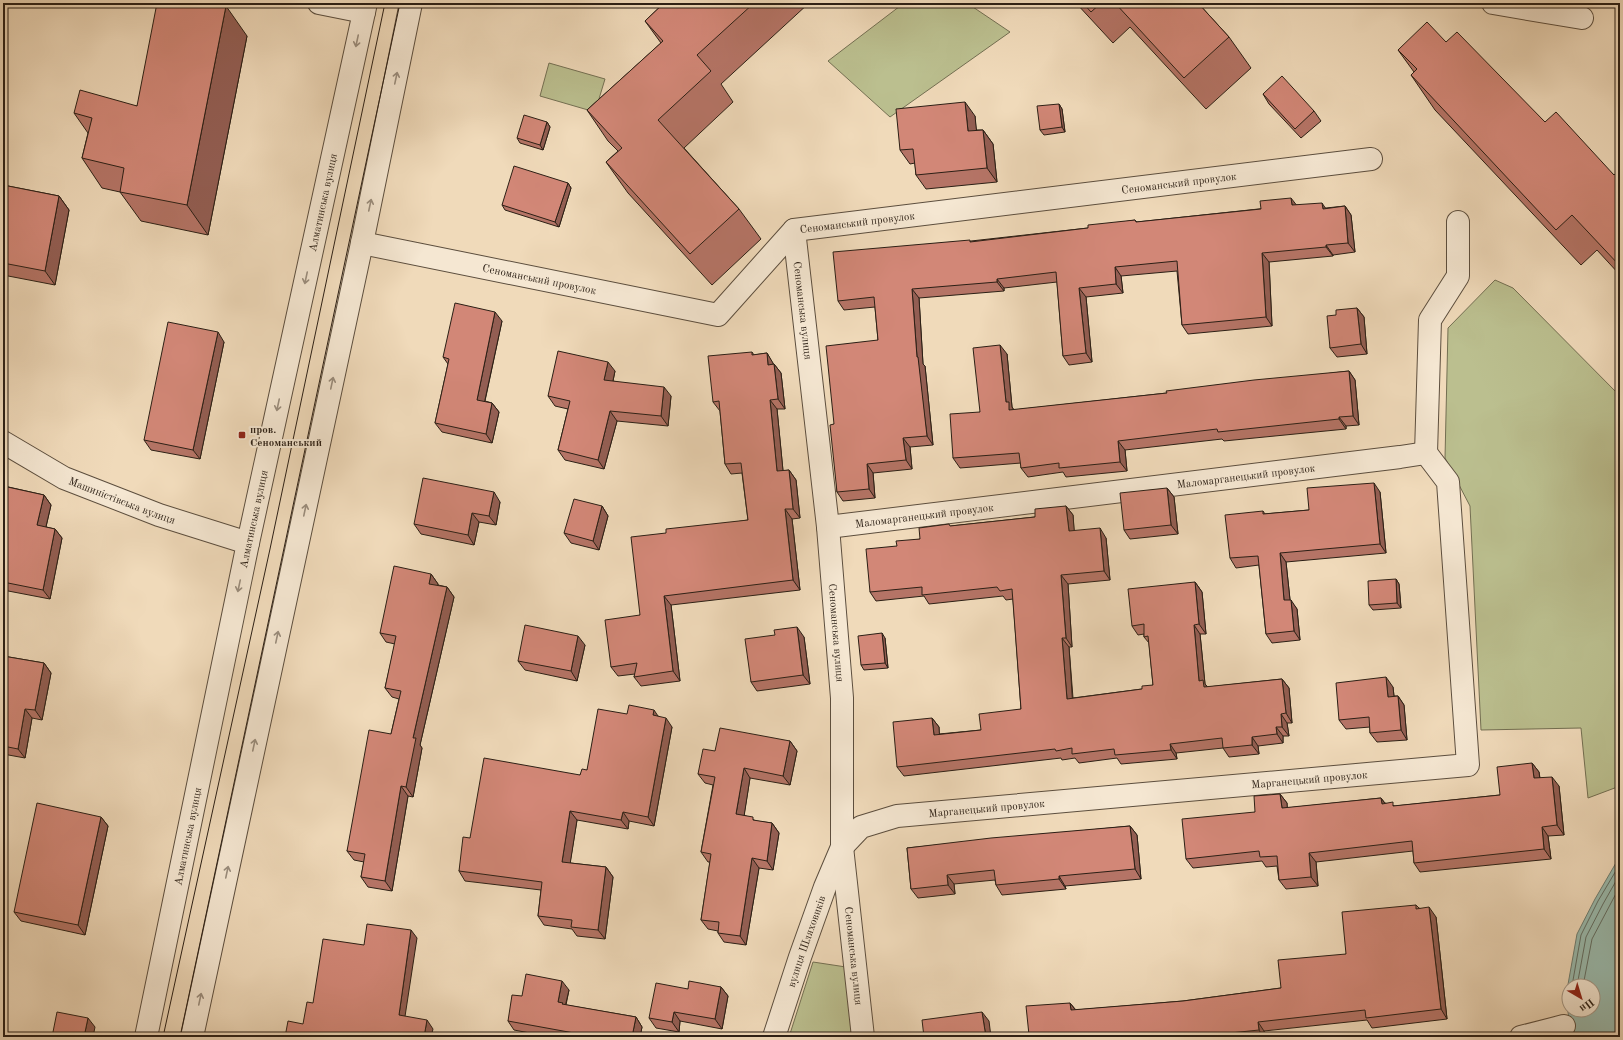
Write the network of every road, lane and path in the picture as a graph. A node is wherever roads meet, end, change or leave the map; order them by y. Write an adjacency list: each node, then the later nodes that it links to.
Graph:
1 (319, 3): 4 (street)
2 (411, 3): 9 (street, one-way to 2)
3 (1493, 3): 5 (street)
4 (365, 8): 13 (street, Алматинська вулиця, one-way to 13)
5 (1582, 18)
6 (1371, 159): 8 (street, Сеноманський провулок)
7 (1458, 222): 11 (street)
8 (794, 230): 9 (street, Сеноманський провулок); 12 (street, Сеноманська вулиця)
9 (362, 244): 17 (street, one-way to 9)
10 (3, 442): 13 (street, Машиністівська вулиця)
11 (1426, 453): 12 (street, Маломарганецький провулок); 14 (street, Марганецький провулок)
12 (828, 527): 14 (street, Сеноманська вулиця)
13 (248, 543): 16 (street, Алматинська вулиця, one-way to 16)
14 (842, 847): 18 (street, вулиця Шляховиків); 19 (street, Сеноманська вулиця)
15 (1564, 1026): 20 (street)
16 (146, 1037)
17 (192, 1037)
18 (774, 1037)
19 (862, 1037)
20 (1521, 1037)

